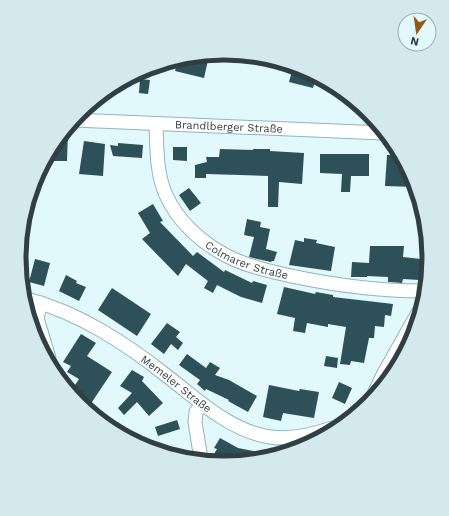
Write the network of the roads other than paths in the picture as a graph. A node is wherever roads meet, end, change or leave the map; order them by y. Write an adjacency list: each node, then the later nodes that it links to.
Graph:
1 (82, 120): 2 (street, Brandlberger Straße)
2 (156, 124): 3 (street, Brandlberger Straße); 4 (street, Colmarer Straße)
3 (379, 133)
4 (420, 292)
5 (31, 300): 6 (street, Memeler Straße)
6 (41, 303): 8 (street); 10 (street, Memeler Straße)
7 (409, 332): 9 (street)
8 (44, 341)
9 (387, 372)
10 (202, 404): 11 (street, Memeler Straße); 12 (street)
11 (321, 432)
12 (200, 455)

